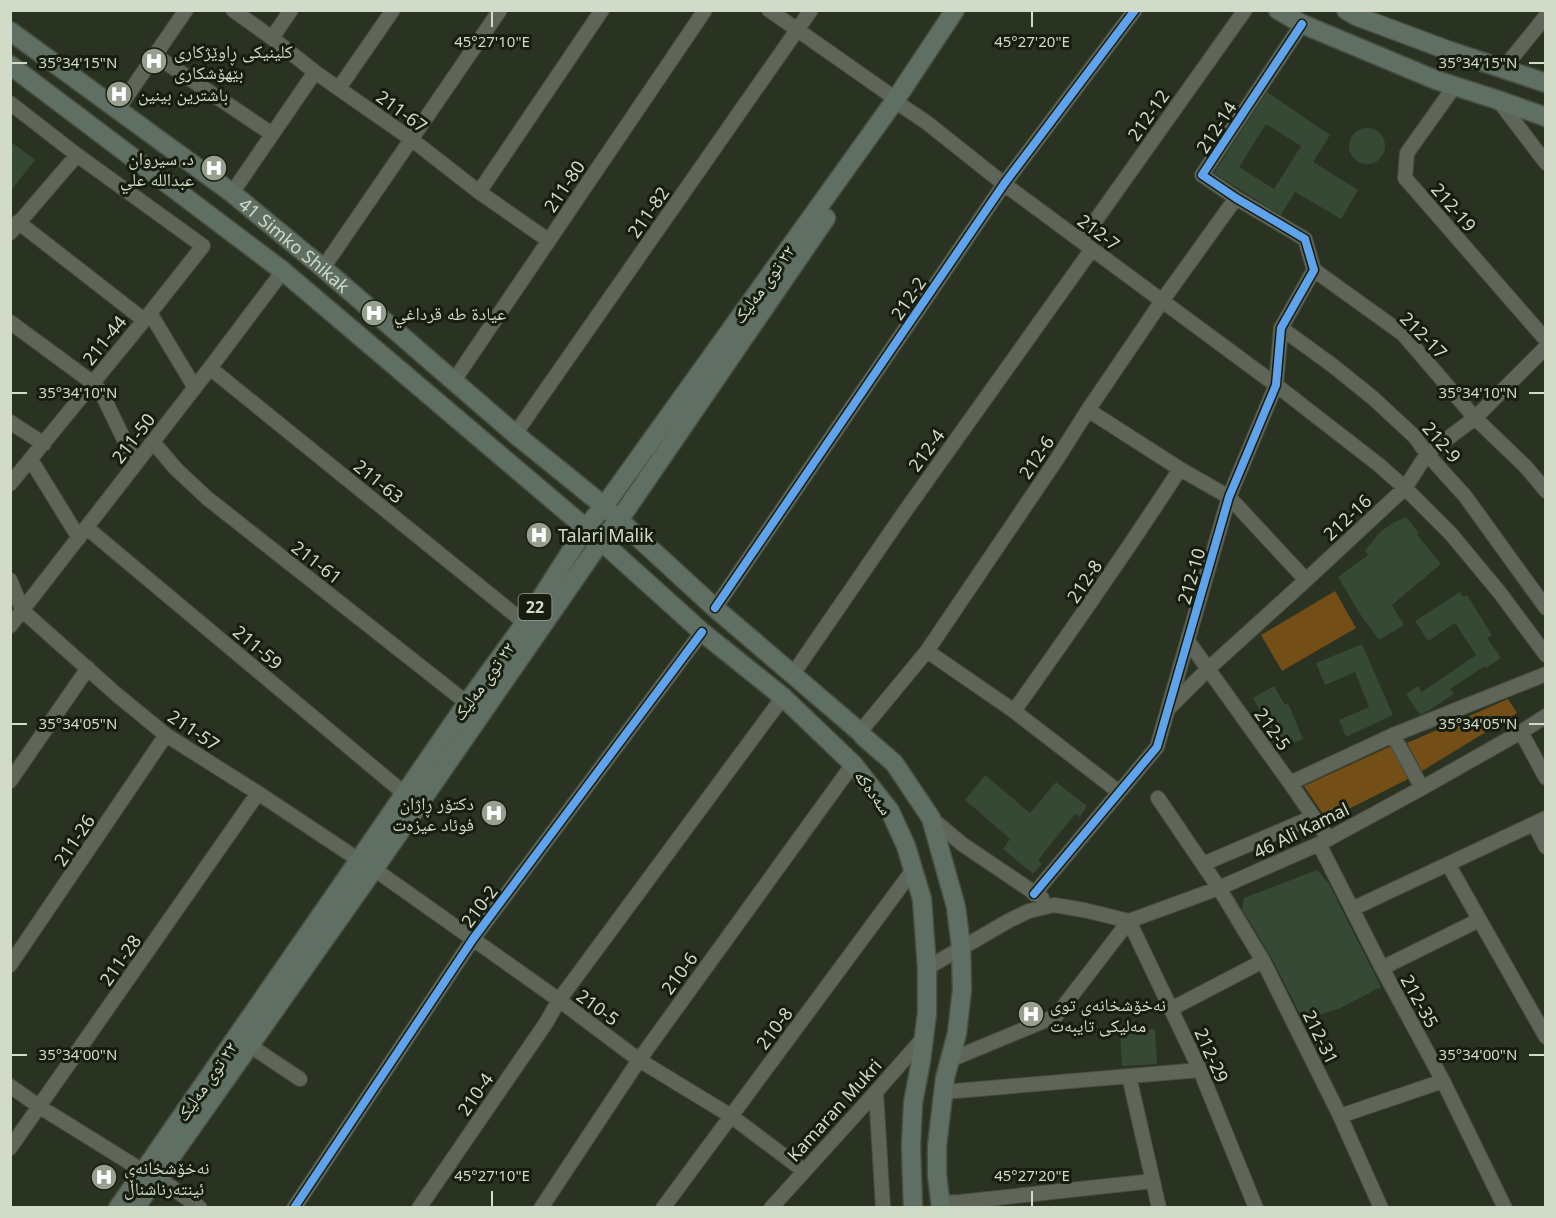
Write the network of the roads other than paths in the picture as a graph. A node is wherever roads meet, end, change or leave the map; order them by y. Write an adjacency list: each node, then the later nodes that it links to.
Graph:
1 (186, 10): 23 (street)
2 (233, 10): 21 (street, 211-67)
3 (291, 10): 21 (street)
4 (393, 10): 31 (street)
5 (500, 10): 38 (street)
6 (602, 10): 44 (street)
7 (705, 10): 48 (street, 211-80)
8 (769, 10): 18 (street, 212-7)
9 (811, 10): 18 (street, 211-82)
10 (955, 10): 33 (main road, ٢٢ توی مەلیک / 22)
11 (969, 10): 33 (main road, ٢٢ توی مەلیک / 22)
12 (1135, 10): 43 (street, 212-2)
13 (1245, 10): 49 (street, 212-12)
14 (1278, 10): 17 (main road)
15 (1354, 12): 20 (main road)
16 (1545, 16): 26 (street)
17 (1302, 24): 24 (main road); 46 (street, 212-14)
18 (797, 30): 33 (street, 212-7); 67 (street, 211-82)
19 (10, 31): 35 (main road, 41 Simko Shikak)
20 (1406, 34): 22 (main road); 24 (main road)
21 (272, 38): 27 (street, 211-67)
22 (1450, 51): 26 (main road); 28 (main road)
23 (156, 56): 35 (street); 37 (street)
24 (1393, 62): 28 (main road)
25 (10, 65): 42 (main road, 41 Simko Shikak)
26 (1503, 69): 29 (main road)
27 (315, 72): 31 (street, 211-67); 37 (street)
28 (1436, 80): 30 (main road)
29 (1545, 83)
30 (1454, 87): 32 (main road); 57 (street, 212-19)
31 (339, 88): 38 (street, 211-67)
32 (1498, 100): 36 (main road); 41 (street)
33 (899, 102): 43 (street, 212-7); 78 (main road, ٢٢ توی مەلیک / 22); 79 (main road, ٢٢ توی مەلیک / 22)
34 (10, 103): 40 (street)
35 (118, 109): 39 (main road, 41 Simko Shikak)
36 (1545, 117)
37 (272, 134): 45 (street)
38 (411, 139): 44 (street, 211-67); 50 (street)
39 (168, 146): 42 (main road); 45 (main road, 41 Simko Shikak)
40 (77, 155): 47 (street); 54 (street, 211-44)
41 (1545, 163)
42 (149, 170): 52 (main road, 41 Simko Shikak)
43 (1004, 184): 49 (street, 212-7); 85 (street, 212-2)
44 (479, 192): 48 (street, 211-67)
45 (232, 193): 50 (main road, 41 Simko Shikak)
46 (1236, 198): 51 (street, 212-14); 53 (street, 212-6)
47 (14, 228): 54 (street)
48 (548, 240): 60 (street, 211-80)
49 (1087, 245): 53 (street, 212-7); 96 (street, 212-4)
50 (323, 268): 60 (main road, 41 Simko Shikak)
51 (1314, 270): 56 (street, 212-10); 65 (street, 212-17)
52 (283, 271): 59 (street, 211-50); 80 (main road, 41 Simko Shikak)
53 (1162, 302): 62 (street, 212-7); 64 (street, 212-6)
54 (147, 316): 61 (street, 211-44); 63 (street)
55 (10, 322): 61 (street)
56 (1281, 328): 62 (street, 212-10); 70 (street, 212-9)
57 (1545, 340)
58 (1545, 347): 65 (street, 212-16)
59 (210, 368): 63 (street, 211-50); 88 (street, 211-63)
60 (453, 382): 67 (main road, 41 Simko Shikak)
61 (93, 383): 69 (street, 211-44); 72 (street)
62 (1276, 384): 75 (street); 77 (street, 212-10)
63 (195, 388): 68 (street, 211-50)
64 (1088, 410): 73 (street); 92 (street, 212-6)
65 (1475, 418): 70 (street, 212-16); 76 (street, 212-17)
66 (10, 422): 69 (street)
67 (515, 434): 78 (main road, 41 Simko Shikak)
68 (153, 442): 72 (street, 211-50); 99 (street, 211-61)
69 (44, 444): 71 (street, 211-44)
70 (1427, 454): 75 (street, 212-16); 86 (street, 212-9)
71 (31, 459): 74 (street, 211-44); 81 (street, 211-59)
72 (136, 464): 81 (street, 211-50)
73 (1180, 469): 77 (street); 101 (street, 212-8)
74 (10, 484)
75 (1405, 488): 84 (street, 212-16); 93 (street)
76 (1545, 491)
77 (1229, 497): 84 (street); 91 (street, 212-10)
78 (604, 506): 79 (main road, 41 Simko Shikak); 80 (main road, ٢٢ توی مەلیک / 22)
79 (619, 520): 82 (main road, ٢٢ توی مەلیک / 22); 85 (main road, 41 Simko Shikak)
80 (586, 528): 82 (main road, سەدەکە); 88 (main road, ٢٢ توی مەلیک / 22)
81 (83, 533): 87 (street, 211-50); 114 (street, 211-59)
82 (601, 541): 90 (main road, سەدەکە); 123 (main road, ٢٢ توی مەلیک / 22)
83 (10, 580): 87 (street)
84 (1306, 580): 95 (street, 212-16)
85 (715, 608): 96 (main road, 41 Simko Shikak)
86 (1545, 608)
87 (23, 611): 89 (street, 211-50); 94 (street, 211-57)
88 (525, 623): 99 (main road, ٢٢ توی مەلیک / 22)
89 (10, 626)
90 (702, 632): 98 (main road, سەدەکە); 131 (street, 210-2)
91 (1188, 641): 95 (street, 212-5); 100 (street, 212-10)
92 (927, 651): 101 (street); 103 (street, 212-6)
93 (1545, 655)
94 (88, 668): 105 (street, 211-57); 109 (street)
95 (1208, 669): 100 (street, 212-16); 110 (street, 212-5)
96 (793, 674): 103 (main road, 41 Simko Shikak)
97 (1545, 674): 106 (street)
98 (783, 697): 107 (main road, سەدەکە); 137 (street, 210-4)
99 (466, 703): 114 (main road, ٢٢ توی مەلیک / 22)
100 (1168, 709): 112 (street, 212-10)
101 (1014, 711): 112 (street)
102 (1545, 716): 104 (street, 46 Ali Kamal)
103 (860, 732): 117 (main road, 41 Simko Shikak)
104 (1521, 732): 108 (street); 111 (street, 46 Ali Kamal)
105 (166, 735): 113 (street, 211-57); 134 (street, 211-26)
106 (1393, 735): 110 (street); 111 (street)
107 (853, 764): 124 (main road, سەدەکە); 142 (street, 210-6)
108 (1545, 778)
109 (10, 781)
110 (1290, 783): 116 (street, 212-5)
111 (1422, 788): 119 (street, 46 Ali Kamal)
112 (1119, 792): 126 (street, 212-10)
113 (258, 793): 123 (street, 211-57); 151 (street, 211-28)
114 (405, 795): 123 (main road, ٢٢ توی مەلیک / 22)
115 (1158, 798): 121 (street, 212-31)
116 (1313, 817): 119 (street, 212-5); 121 (street)
117 (931, 818): 126 (street); 132 (main road, 41 Simko Shikak)
118 (1540, 821): 120 (street); 122 (street)
119 (1323, 841): 125 (street, 46 Ali Kamal); 128 (street, 212-35)
120 (1545, 847)
121 (1203, 864): 125 (street, 212-31)
122 (1448, 864): 128 (street); 129 (street)
123 (366, 865): 131 (street, 210-5); 141 (main road, ٢٢ توی مەلیک / 22); 156 (main road, ٢٢ توی مەلیک / 22)
124 (913, 870): 135 (main road, سەدەکە); 152 (street, 210-8)
125 (1219, 888): 130 (street, 46 Ali Kamal); 133 (street, 212-31)
126 (1034, 894): 127 (street)
127 (1054, 905): 130 (street); 132 (street)
128 (1352, 909): 136 (street, 212-35)
129 (1479, 920): 136 (street); 140 (street)
130 (1129, 921): 138 (street, 212-29); 143 (street)
131 (473, 939): 137 (street, 210-5); 162 (street, 210-2)
132 (961, 947): 135 (street); 143 (main road)
133 (1263, 961): 138 (street); 153 (street, 212-31)
134 (10, 965)
135 (927, 968): 139 (main road, سەدەکە)
136 (1382, 968): 147 (street, 212-35)
137 (559, 1000): 142 (street, 210-5); 163 (street, 210-4)
138 (1172, 1010): 144 (street, 212-29)
139 (924, 1037): 149 (street, Kamaran Mukri); 168 (main road, سەدەکە)
140 (1545, 1037)
141 (249, 1045): 146 (street); 156 (main road, ٢٢ توی مەلیک / 22)
142 (639, 1060): 152 (street, 210-5); 164 (street, 210-6)
143 (950, 1060): 150 (main road)
144 (1200, 1070): 145 (street); 170 (street, 212-29)
145 (1129, 1076): 150 (street); 157 (street)
146 (300, 1079)
147 (1443, 1081): 153 (street); 172 (street, 212-35)
148 (10, 1086): 151 (street)
149 (876, 1092): 155 (street, Kamaran Mukri); 167 (street)
150 (944, 1092): 158 (main road)
151 (40, 1107): 154 (street, 211-28); 156 (street)
152 (730, 1116): 155 (street, 210-5); 165 (street, 210-8)
153 (1340, 1116): 171 (street, 212-31)
154 (10, 1148)
155 (804, 1171): 166 (street, Kamaran Mukri)
156 (150, 1174): 159 (main road, ٢٢ توی مەلیک / 22); 160 (main road, ٢٢ توی مەلیک / 22); 161 (street)
157 (1153, 1181): 158 (street); 169 (street)
158 (940, 1205)
159 (118, 1208)
160 (135, 1208)
161 (200, 1208)
162 (294, 1208)
163 (419, 1208)
164 (541, 1208)
165 (663, 1208)
166 (771, 1208)
167 (883, 1208)
168 (913, 1208)
169 (1160, 1208)
170 (1256, 1208)
171 (1381, 1208)
172 (1505, 1208)

